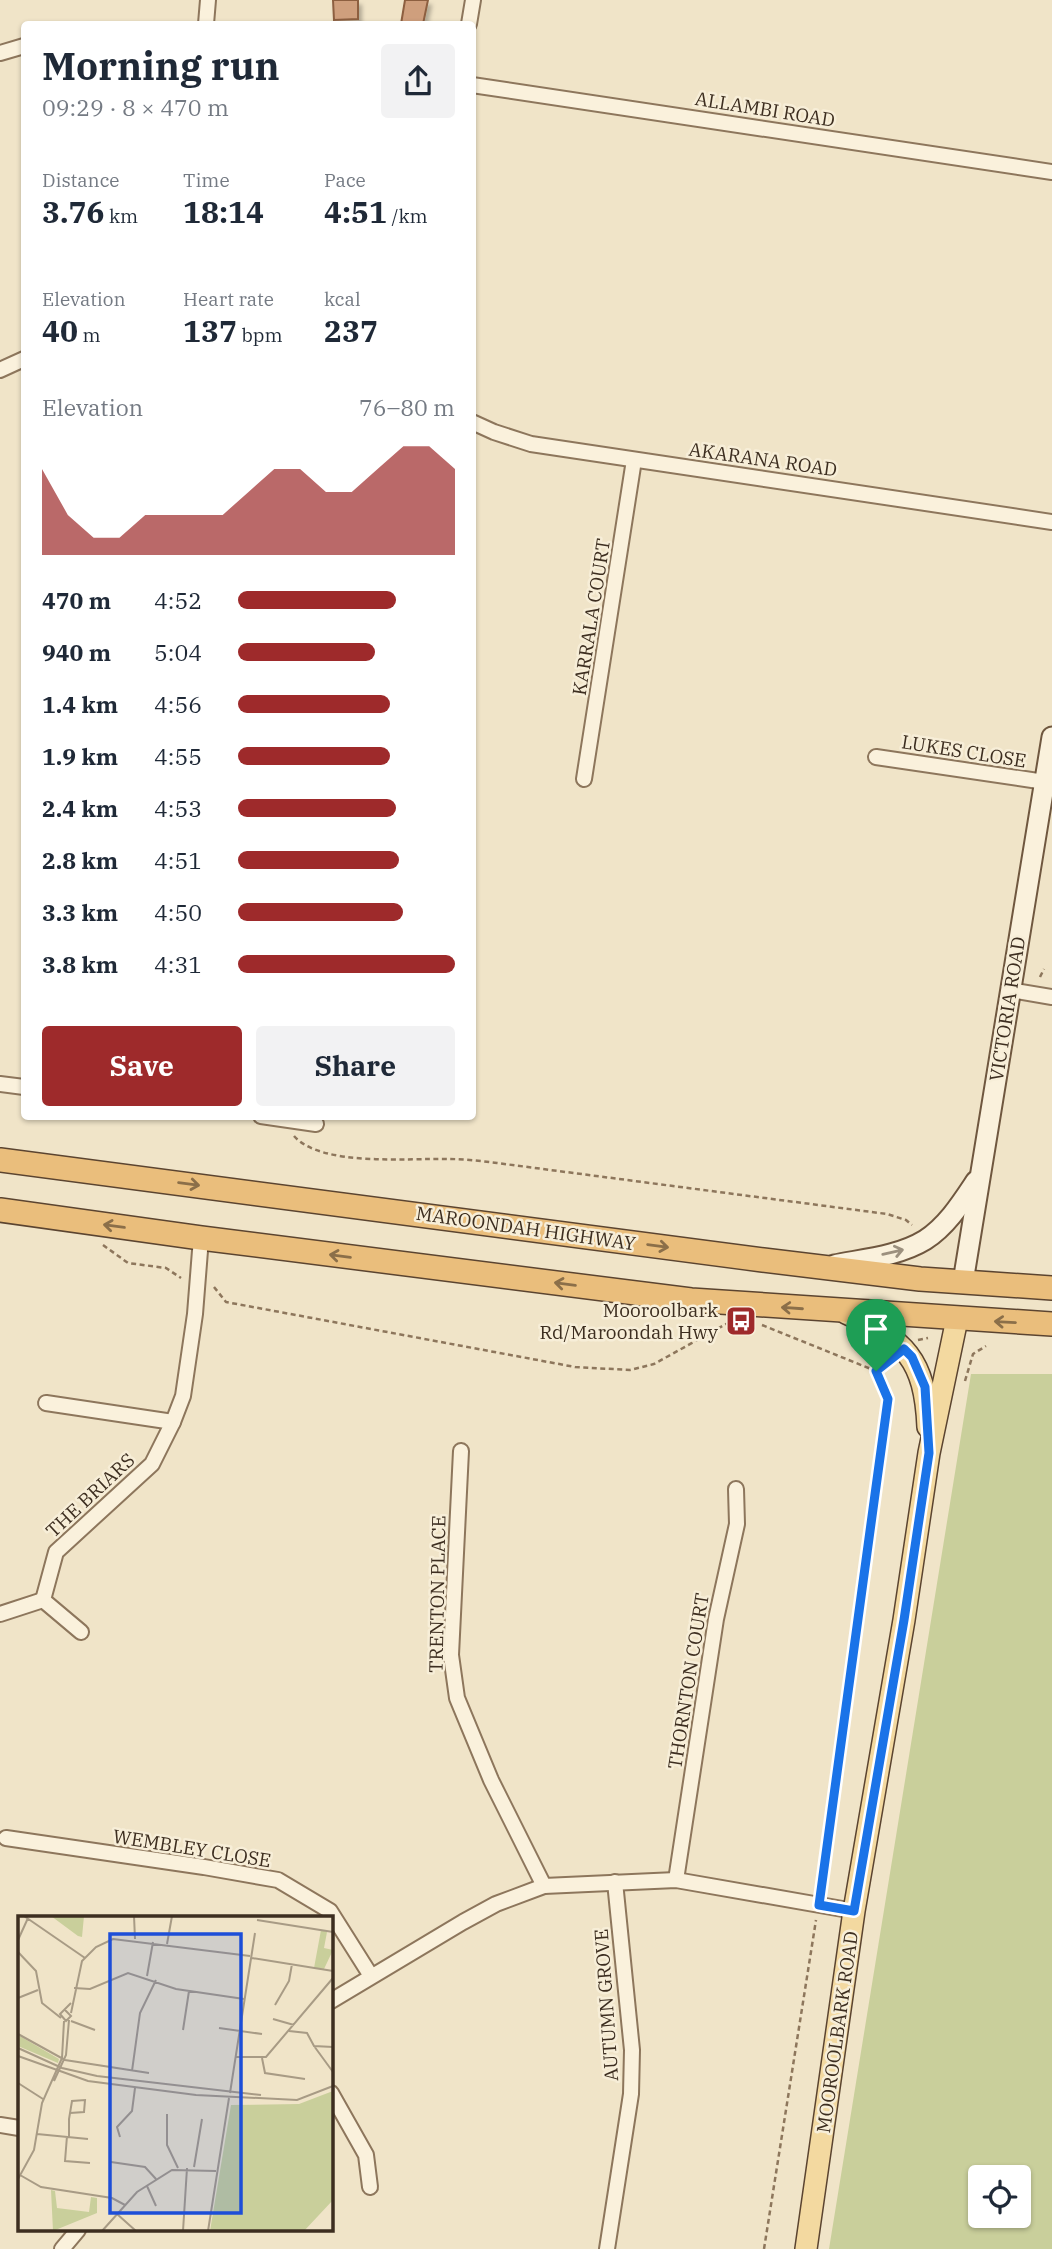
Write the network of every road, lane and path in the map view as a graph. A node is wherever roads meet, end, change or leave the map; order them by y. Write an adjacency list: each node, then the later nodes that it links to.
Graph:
1 (208, 0): 3 (street)
2 (473, 0): 4 (street)
3 (206, 21)
4 (470, 21)
5 (21, 47): 6 (street)
6 (0, 53)
7 (476, 86): 8 (street, ALLAMBI ROAD)
8 (1052, 172)
9 (21, 360): 10 (street)
10 (0, 370)
11 (476, 423): 12 (street, AKARANA ROAD)
12 (634, 460): 13 (street, AKARANA ROAD); 16 (street, KARRALA COURT)
13 (1052, 522)
14 (1052, 737): 17 (main road, VICTORIA ROAD)
15 (876, 757): 17 (street, LUKES CLOSE)
16 (584, 779)
17 (1049, 783): 20 (main road, VICTORIA ROAD)
18 (1044, 969): 19 (path)
19 (1040, 977)
20 (1010, 990): 21 (street); 28 (main road, VICTORIA ROAD)
21 (1052, 997)
22 (0, 1084): 23 (street)
23 (21, 1087)
24 (285, 1120): 25 (street)
25 (291, 1121): 26 (street); 31 (path)
26 (316, 1124)
27 (0, 1160): 33 (highway, MAROONDAH HIGHWAY, one-way to 33)
28 (981, 1175): 31 (main road); 35 (main road, VICTORIA ROAD)
29 (0, 1210): 30 (highway, one-way to 29)
30 (201, 1238): 34 (street, THE BRIARS); 37 (highway, one-way to 30)
31 (927, 1239): 33 (main road, one-way to 31)
32 (94, 1243): 34 (path)
33 (827, 1267): 35 (highway, MAROONDAH HIGHWAY)
34 (197, 1282): 39 (path); 46 (street, THE BRIARS)
35 (963, 1282): 36 (highway, MAROONDAH HIGHWAY); 38 (highway)
36 (1052, 1288)
37 (842, 1311): 38 (highway); 43 (main road)
38 (957, 1319): 41 (highway, one-way to 38); 48 (main road, MOOROOLBARK ROAD)
39 (734, 1322)
40 (754, 1322): 44 (path)
41 (1052, 1324)
42 (929, 1338): 43 (path)
43 (904, 1349): 44 (path); 48 (main road)
44 (876, 1371): 57 (path)
45 (46, 1403): 46 (street)
46 (173, 1422): 50 (street, THE BRIARS)
47 (461, 1451): 56 (street, TRENTON PLACE)
48 (929, 1453): 58 (main road, MOOROOLBARK ROAD)
49 (736, 1489): 54 (street, THORNTON COURT)
50 (43, 1600): 51 (street); 52 (street)
51 (0, 1614)
52 (81, 1632)
53 (6, 1838): 59 (street, WEMBLEY CLOSE)
54 (676, 1880): 55 (street); 57 (street)
55 (615, 1882): 56 (street); 67 (street, AUTUMN GROVE)
56 (544, 1886): 59 (street)
57 (819, 1905): 58 (street); 68 (path)
58 (854, 1911): 69 (main road, MOOROOLBARK ROAD)
59 (371, 1976): 60 (street)
60 (332, 2000)
61 (332, 2094): 64 (street)
62 (0, 2125): 63 (street)
63 (18, 2128)
64 (370, 2187)
65 (76, 2232): 66 (street)
66 (62, 2249)
67 (607, 2249)
68 (764, 2249)
69 (806, 2249)

